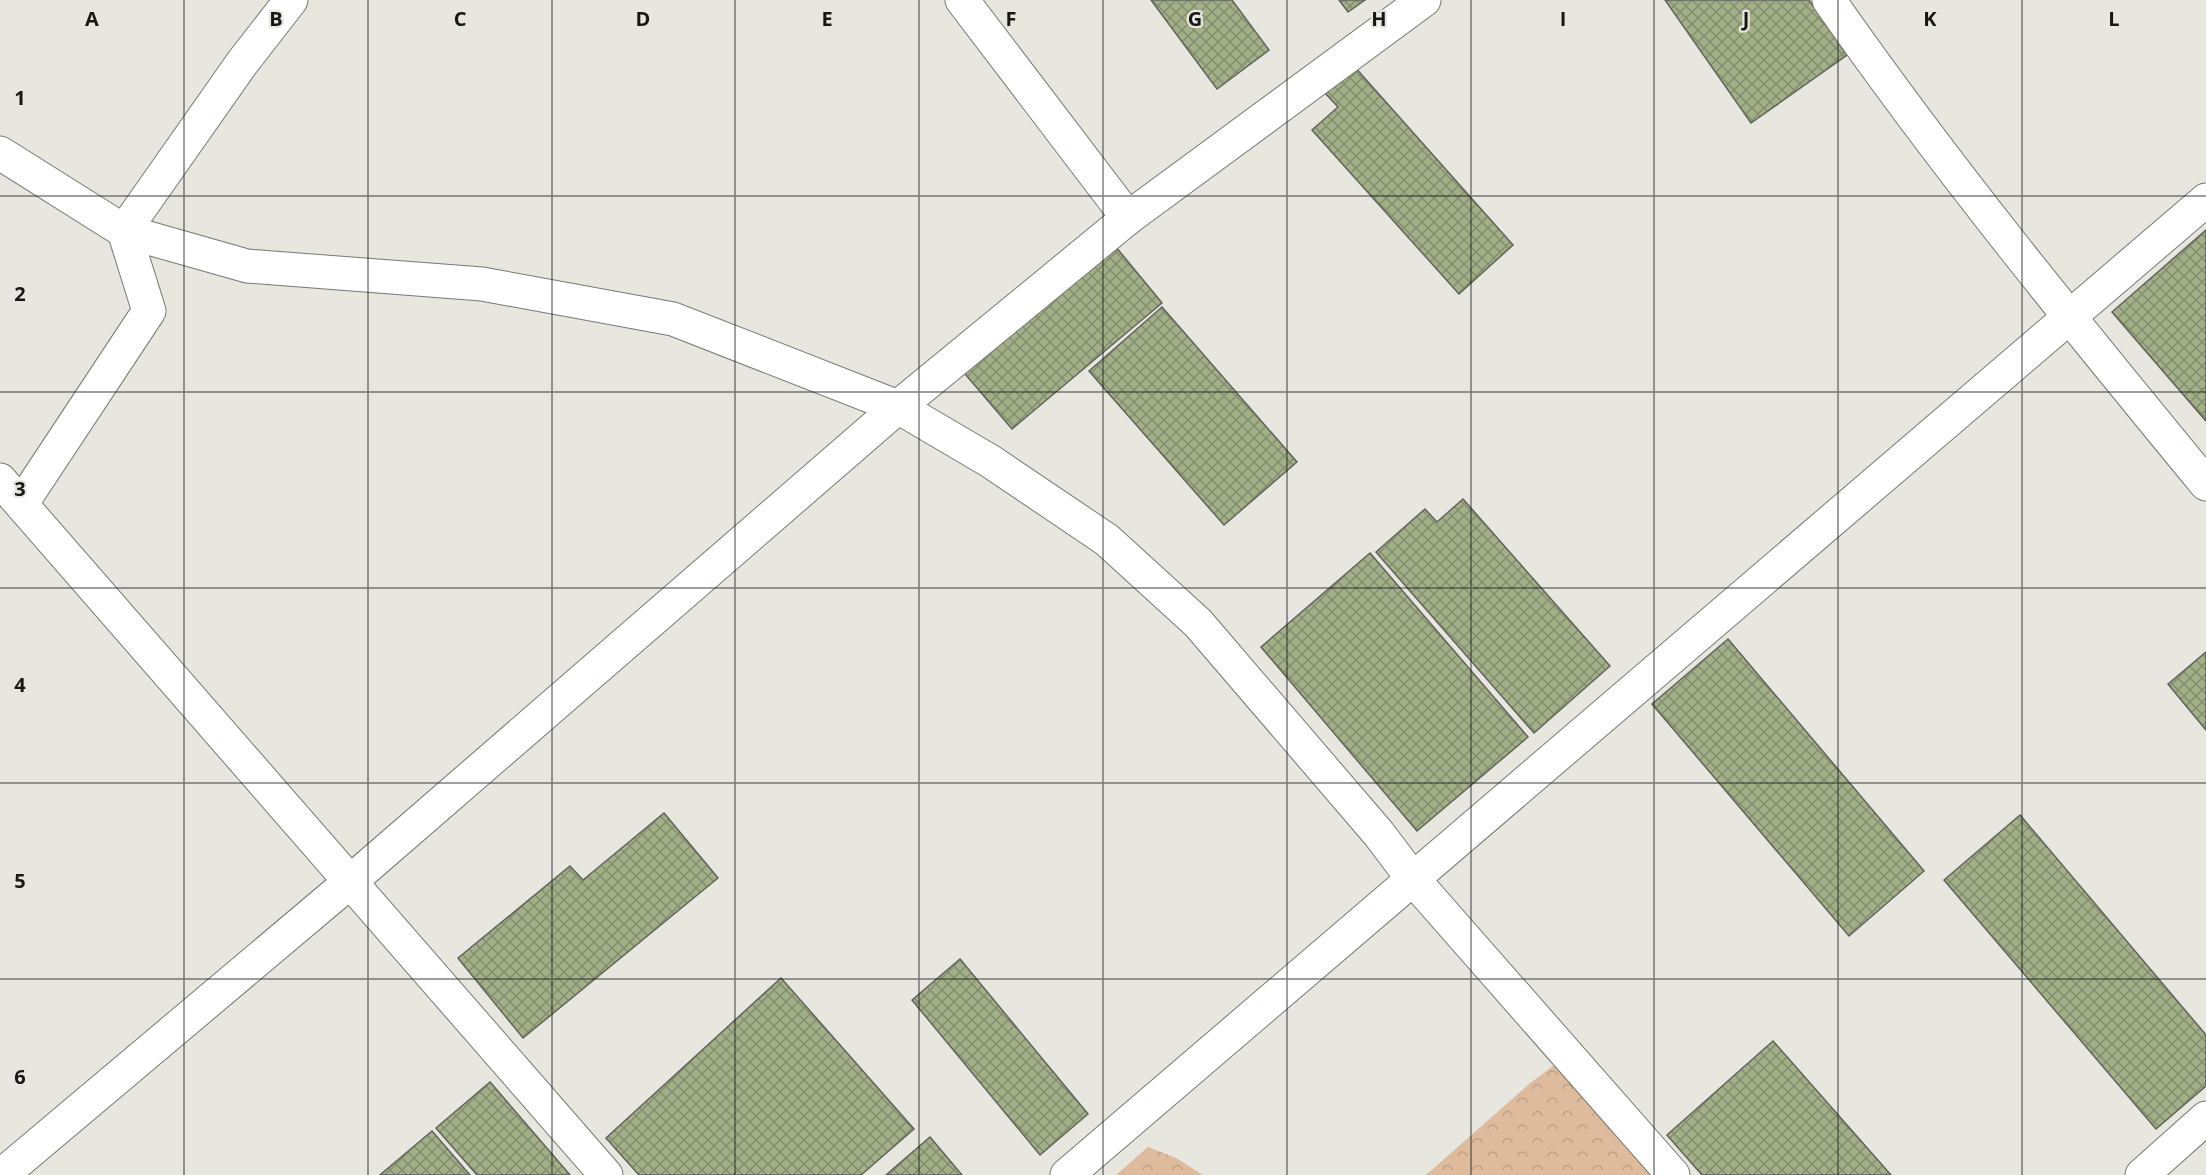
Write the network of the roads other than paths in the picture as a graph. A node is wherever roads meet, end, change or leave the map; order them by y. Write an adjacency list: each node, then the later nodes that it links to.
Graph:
1 (291, 0): 8 (street)
2 (962, 0): 7 (street)
3 (1424, 0): 7 (street)
4 (1829, 0): 9 (street)
5 (0, 153): 8 (street)
6 (2206, 200): 9 (street)
7 (1128, 218): 10 (street)
8 (124, 231): 10 (street); 13 (street)
9 (2069, 318): 12 (street); 14 (street)
10 (898, 407): 14 (street); 15 (street)
11 (0, 480): 13 (street)
12 (2206, 484)
13 (22, 503): 15 (street)
14 (1413, 879): 19 (street); 20 (street)
15 (351, 881): 17 (street); 18 (street)
16 (2206, 1118): 21 (street)
17 (2, 1175)
18 (606, 1175)
19 (1066, 1175)
20 (1674, 1175)
21 (2142, 1175)

